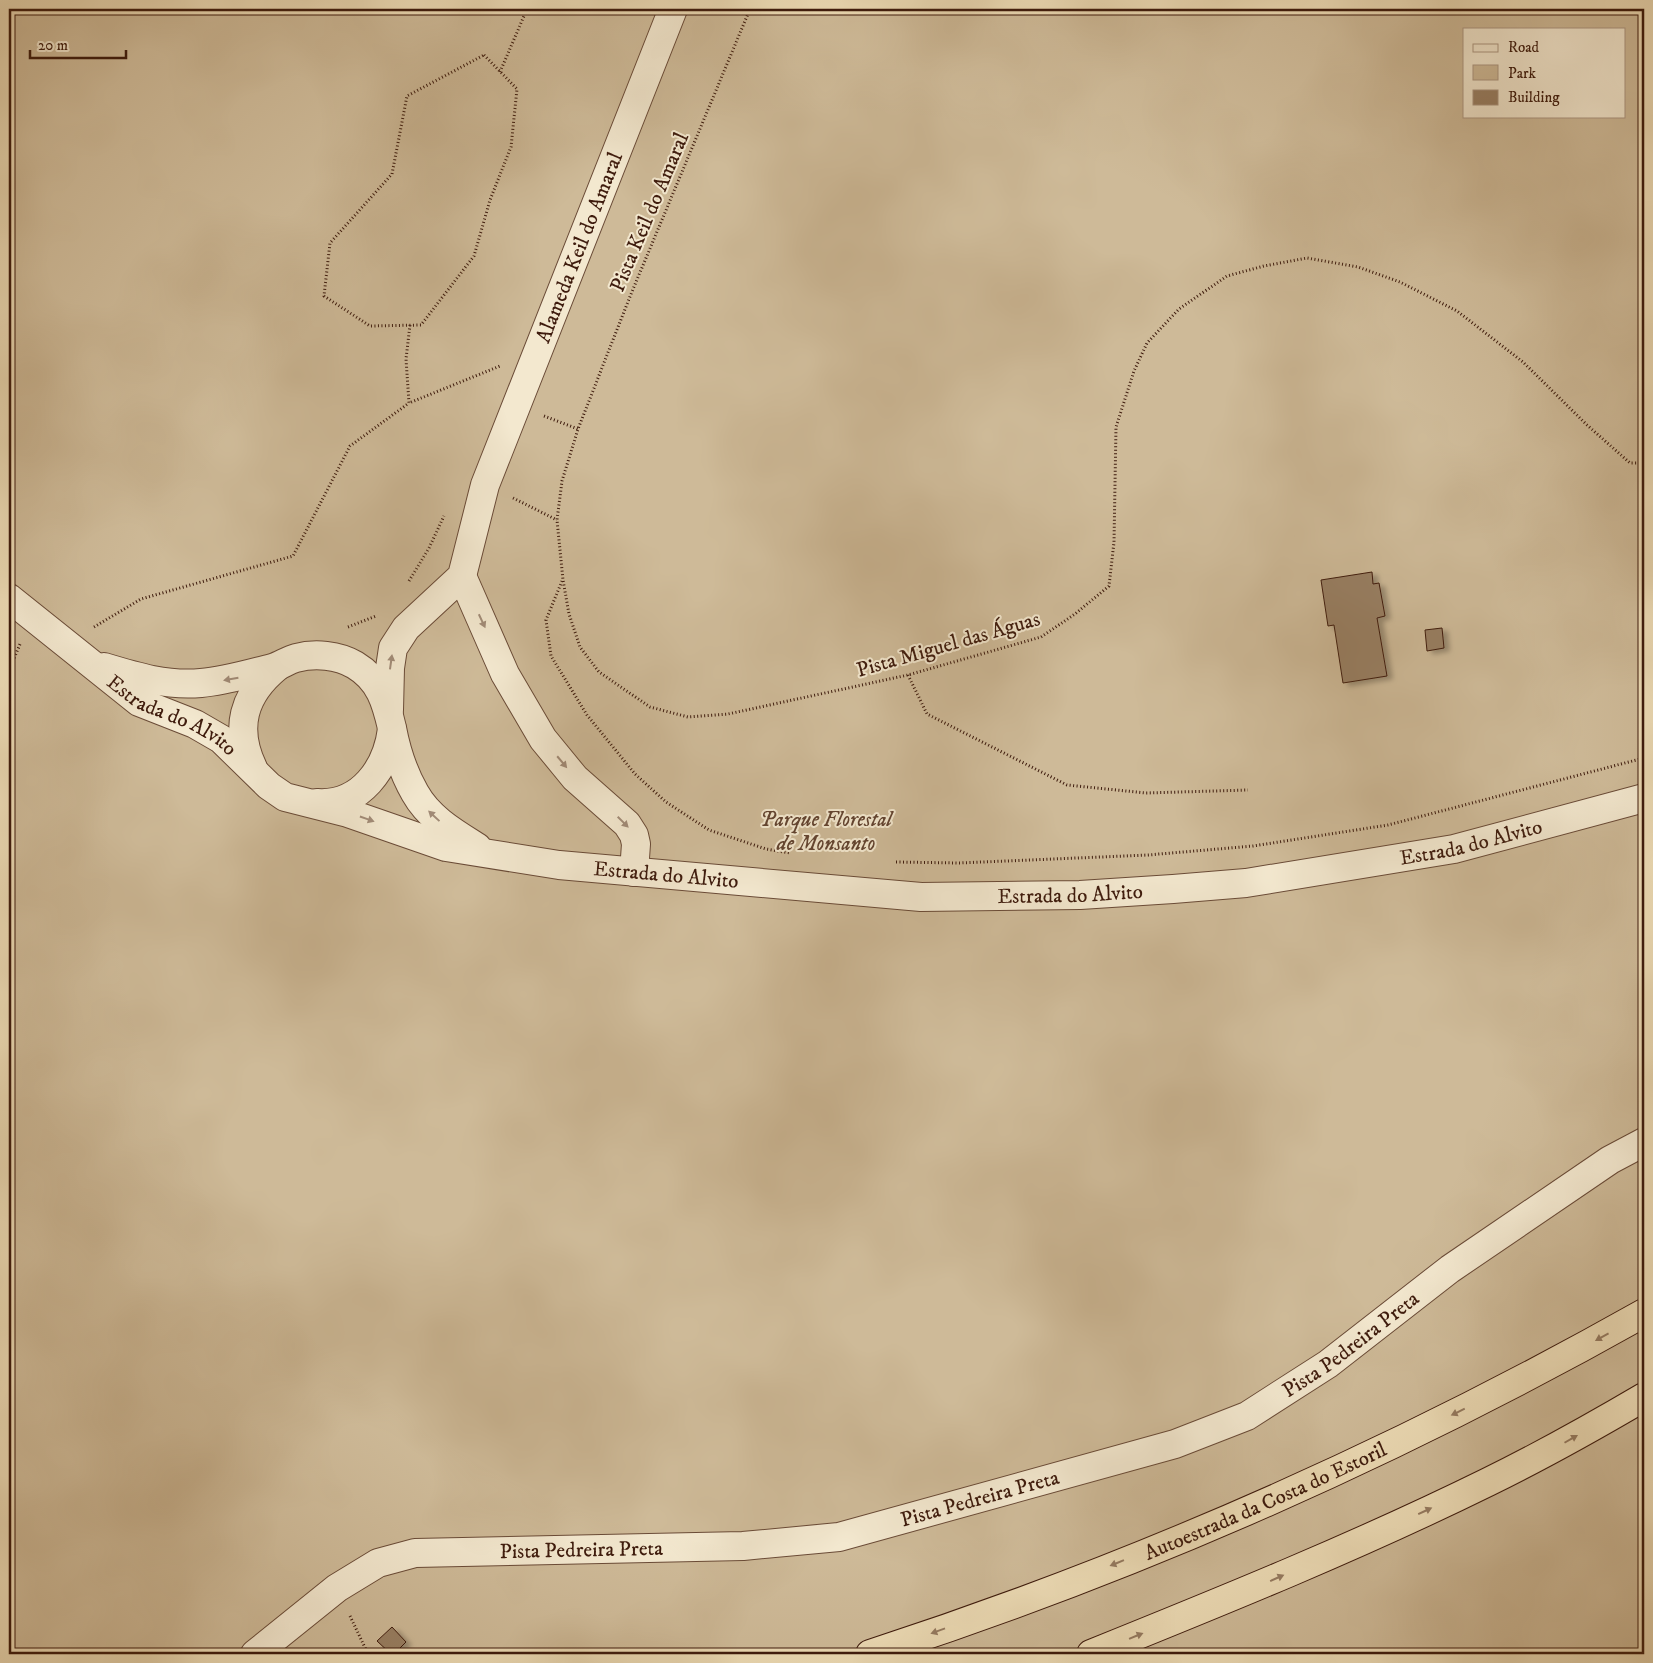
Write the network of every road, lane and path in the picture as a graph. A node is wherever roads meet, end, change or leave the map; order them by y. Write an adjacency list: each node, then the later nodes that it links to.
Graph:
1 (527, 9): 4 (path)
2 (673, 9): 6 (street, Alameda Keil do Amaral)
3 (750, 9): 8 (path, Pista Keil do Amaral)
4 (500, 72): 5 (path); 5 (path)
5 (410, 325): 7 (path)
6 (537, 350): 7 (path); 11 (street, Alameda Keil do Amaral)
7 (409, 403): 16 (path)
8 (578, 429): 12 (path, Pista Miguel das Águas)
9 (1644, 463): 20 (path, Pista Miguel das Águas)
10 (448, 507): 13 (path)
11 (462, 576): 21 (street, one-way to 11); 30 (street, one-way to 30)
12 (562, 580): 20 (path, Pista Miguel das Águas); 27 (path)
13 (406, 587)
14 (9, 598): 18 (street, Estrada do Alvito)
15 (382, 612): 17 (path)
16 (92, 628)
17 (342, 628)
18 (89, 662): 19 (street, Estrada do Alvito, one-way to 18); 23 (street, Estrada do Alvito)
19 (278, 666): 21 (street, Estrada do Alvito); 23 (street, Estrada do Alvito)
20 (908, 675): 24 (path)
21 (391, 720): 26 (street, Estrada do Alvito); 28 (street, Estrada do Alvito, one-way to 21)
22 (1644, 758): 29 (path)
23 (255, 771): 26 (street, Estrada do Alvito)
24 (1248, 790)
25 (1644, 798): 30 (street, Estrada do Alvito)
26 (303, 802): 28 (street, Estrada do Alvito, one-way to 28)
27 (793, 853)
28 (488, 854): 30 (street, Estrada do Alvito)
29 (894, 862)
30 (634, 872)
31 (1644, 1142): 34 (street, Pista Pedreira Preta)
32 (1644, 1313): 37 (highway, Autoestrada da Costa do Estoril, one-way to 37)
33 (1644, 1397): 38 (highway, one-way to 33)
34 (336, 1588): 35 (street, Pista Pedreira Preta); 36 (path)
35 (255, 1654)
36 (368, 1654)
37 (870, 1654)
38 (1091, 1654)

